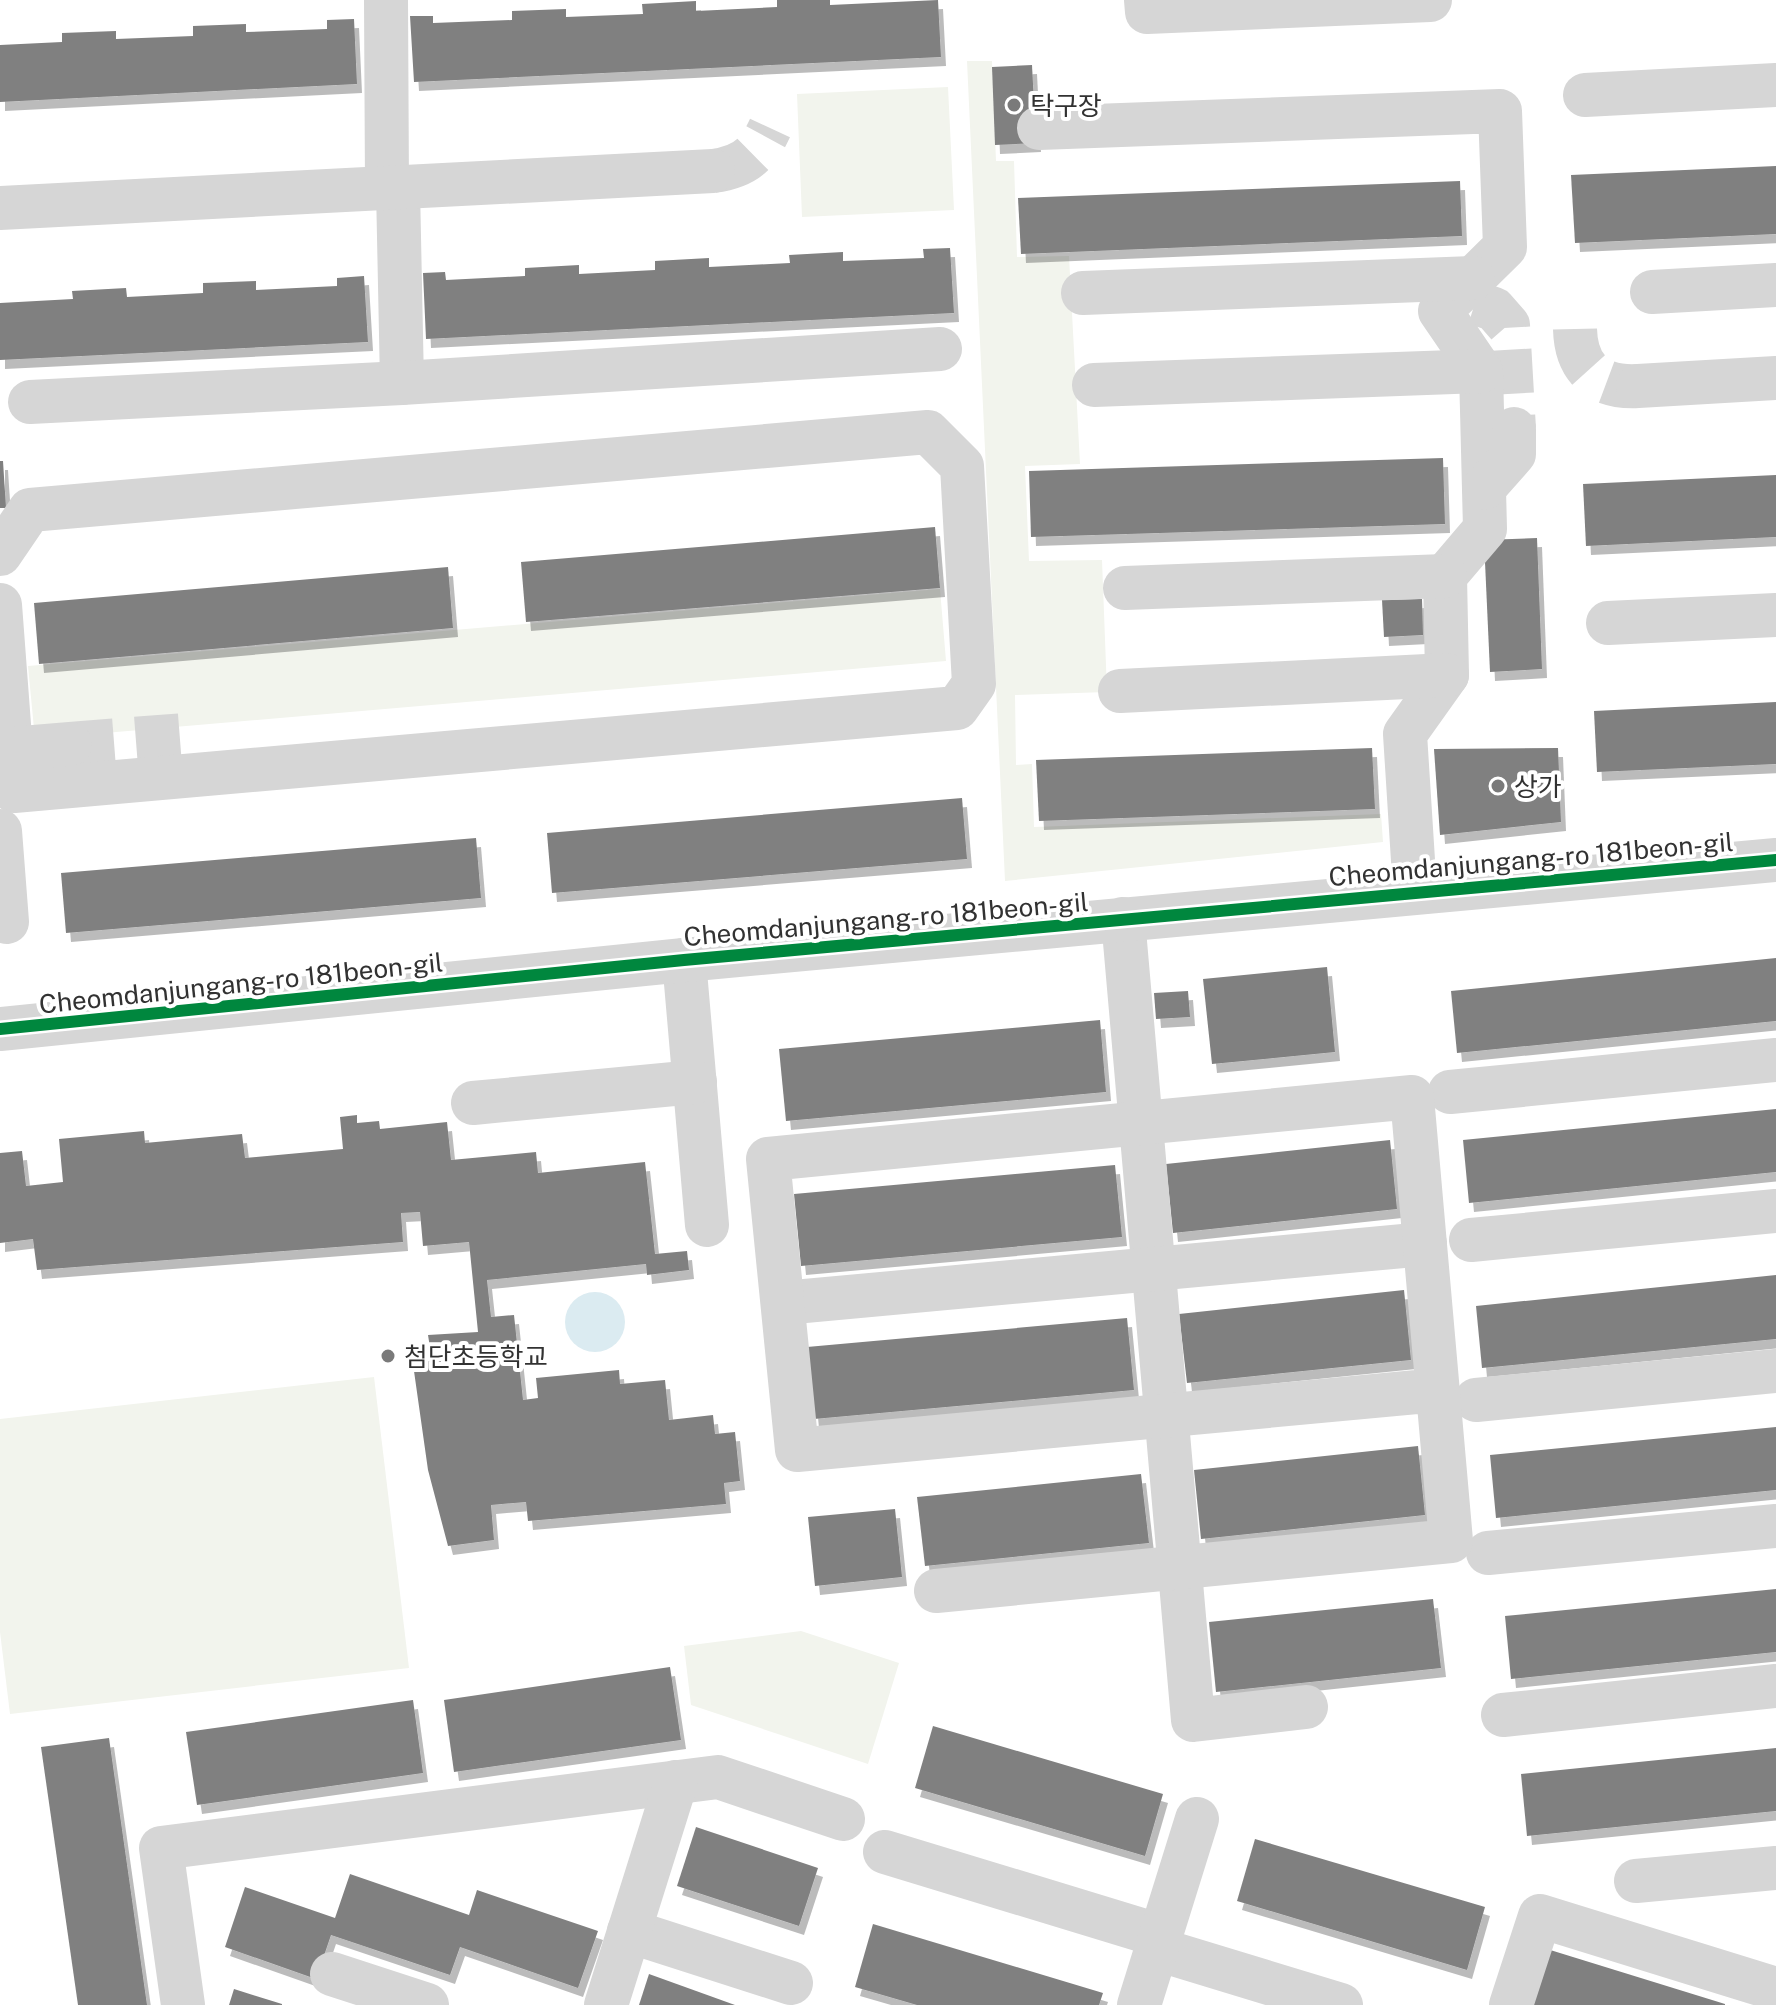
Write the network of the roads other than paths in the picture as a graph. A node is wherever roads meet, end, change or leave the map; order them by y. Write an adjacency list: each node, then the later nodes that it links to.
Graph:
1 (386, 0): 8 (street)
2 (1146, 0): 3 (street)
3 (1430, 0)
4 (1776, 85): 5 (street)
5 (1585, 95)
6 (1039, 128): 10 (street)
7 (713, 171): 8 (street)
8 (393, 188): 9 (street); 17 (street)
9 (0, 208)
10 (1473, 278): 13 (street); 15 (street)
11 (1776, 285): 12 (street)
12 (1652, 292)
13 (1083, 293)
14 (940, 349): 17 (street)
15 (1481, 371): 18 (street); 22 (street)
16 (1776, 378): 19 (street)
17 (402, 383): 20 (street)
18 (1094, 385)
19 (1638, 386)
20 (30, 402)
21 (1514, 429): 22 (street)
22 (1484, 488): 24 (street)
23 (0, 554): 32 (street)
24 (1445, 576): 25 (street); 29 (street)
25 (1125, 588)
26 (0, 605): 32 (street)
27 (1776, 615): 28 (street)
28 (1608, 623)
29 (1447, 675): 30 (street); 35 (street)
30 (1120, 691)
31 (70, 744): 32 (street)
32 (8, 771)
33 (0, 831): 37 (street)
34 (1776, 860): 35 (street, Cheomdanjungang-ro 181beon-gil)
35 (1415, 892): 36 (street, Cheomdanjungang-ro 181beon-gil)
36 (1123, 919): 38 (street, Cheomdanjungang-ro 181beon-gil); 44 (street)
37 (7, 922)
38 (684, 960): 39 (street, Cheomdanjungang-ro 181beon-gil); 41 (street)
39 (0, 1029)
40 (1776, 1060): 42 (street)
41 (695, 1082): 43 (street); 46 (street)
42 (1450, 1092)
43 (473, 1103)
44 (1141, 1123): 48 (street); 49 (street); 50 (street)
45 (1776, 1211): 47 (street)
46 (707, 1225)
47 (1471, 1240)
48 (1425, 1244): 49 (street); 52 (street)
49 (1154, 1269): 50 (street); 53 (street)
50 (783, 1303): 53 (street)
51 (1776, 1371): 52 (street)
52 (1457, 1395): 53 (street); 56 (street)
53 (1167, 1416): 56 (street)
54 (1776, 1526): 55 (street)
55 (1488, 1553)
56 (1180, 1568): 57 (street); 59 (street)
57 (936, 1591)
58 (1776, 1686): 60 (street)
59 (1306, 1707)
60 (1503, 1715)
61 (676, 1782): 62 (street); 67 (street); 72 (street)
62 (843, 1819)
63 (1197, 1819): 68 (street)
64 (885, 1852): 68 (street)
65 (1776, 1868): 66 (street)
66 (1636, 1881)
67 (629, 1931): 70 (street); 74 (street)
68 (1159, 1943): 75 (street); 76 (street)
69 (332, 1974): 73 (street)
70 (791, 1983)
71 (1776, 1989): 77 (street)
72 (183, 2005)
73 (427, 2005)
74 (606, 2005)
75 (1139, 2005)
76 (1341, 2005)
77 (1511, 2005)

